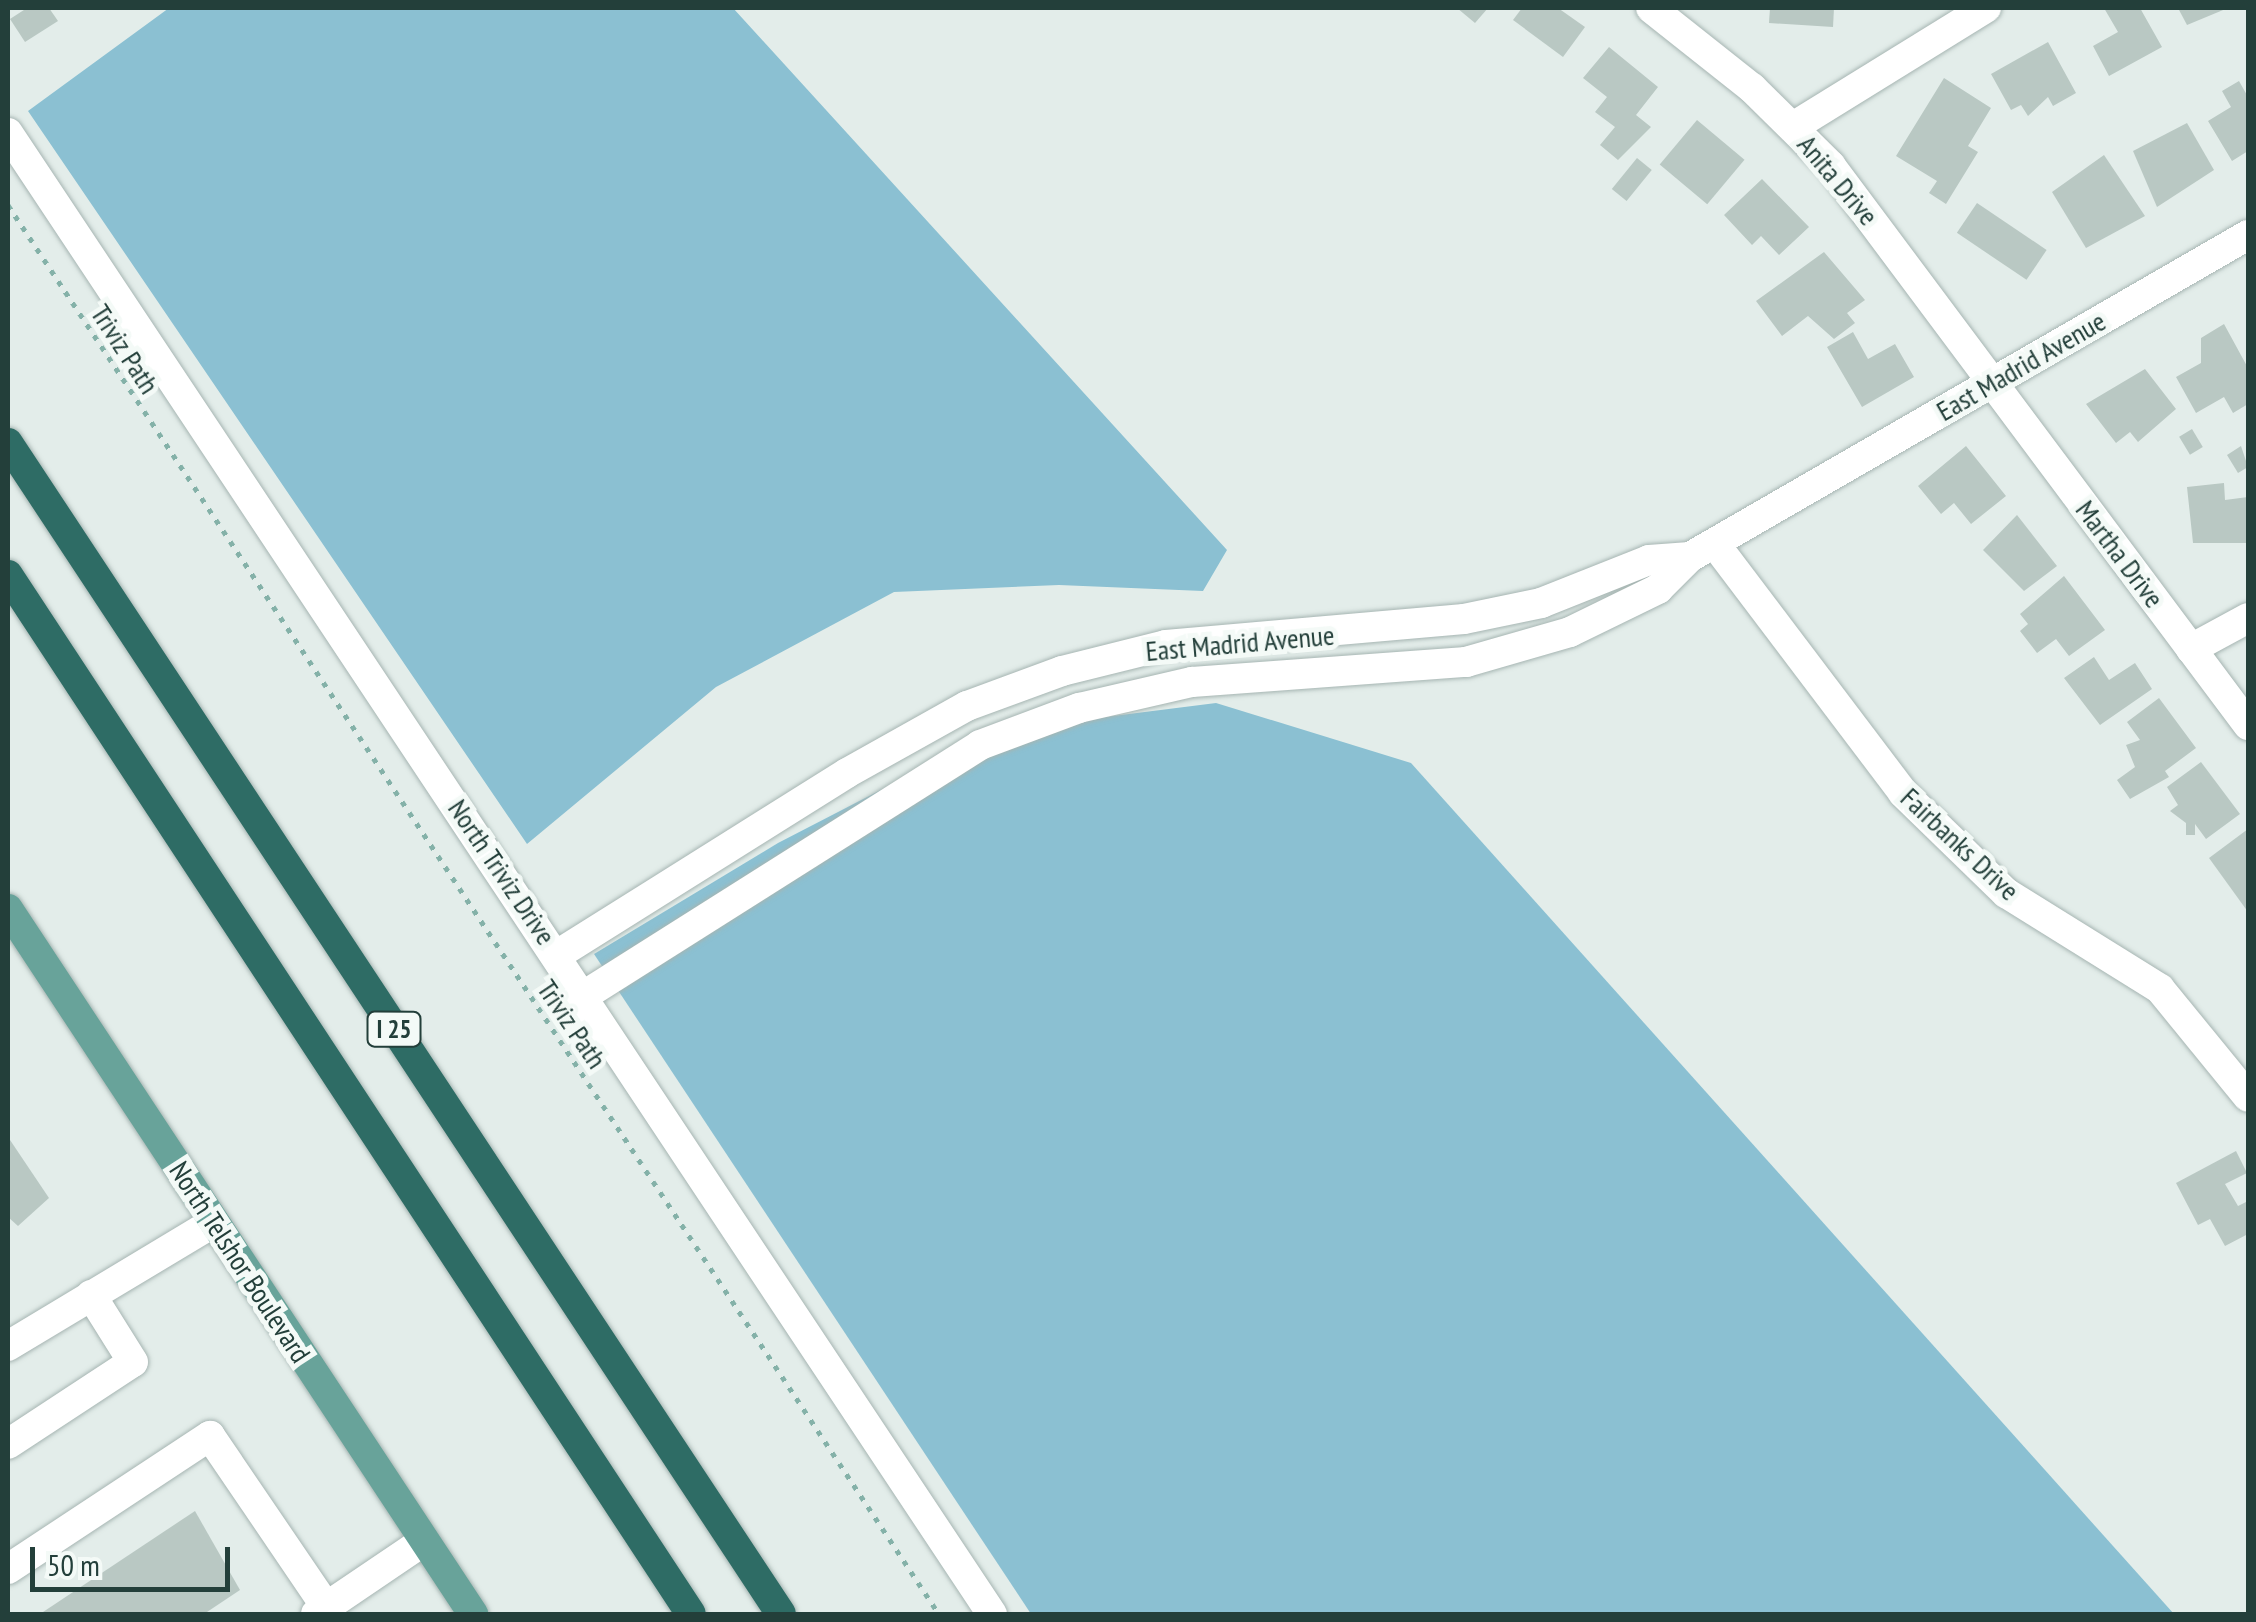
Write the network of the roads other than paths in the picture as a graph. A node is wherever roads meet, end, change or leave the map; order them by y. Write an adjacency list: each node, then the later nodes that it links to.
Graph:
1 (1651, 8): 3 (street, Anita Drive)
2 (1986, 8): 3 (street)
3 (1793, 127): 6 (street, Anita Drive)
4 (8, 132): 14 (street, North Triviz Drive)
5 (2248, 235): 6 (street, East Madrid Avenue)
6 (1993, 382): 8 (street, East Madrid Avenue); 11 (street, Martha Drive)
7 (8, 444): 26 (highway, I 25)
8 (1703, 550): 14 (street, East Madrid Avenue); 15 (street, East Madrid Avenue); 16 (street, Fairbanks Drive)
9 (8, 576): 25 (highway, I 25)
10 (2248, 618): 11 (street)
11 (2191, 649): 12 (street, Martha Drive)
12 (2248, 725)
13 (8, 909): 17 (main road, North Telshor Boulevard)
14 (557, 954): 15 (street, North Triviz Drive)
15 (586, 995): 27 (street, North Triviz Drive)
16 (2248, 1097)
17 (214, 1222): 18 (street); 21 (main road, North Telshor Boulevard)
18 (91, 1294): 19 (street); 20 (street)
19 (8, 1346)
20 (8, 1444)
21 (424, 1541): 23 (street); 24 (main road, North Telshor Boulevard)
22 (8, 1568): 23 (street)
23 (321, 1611)
24 (473, 1614)
25 (691, 1614)
26 (781, 1614)
27 (992, 1614)

